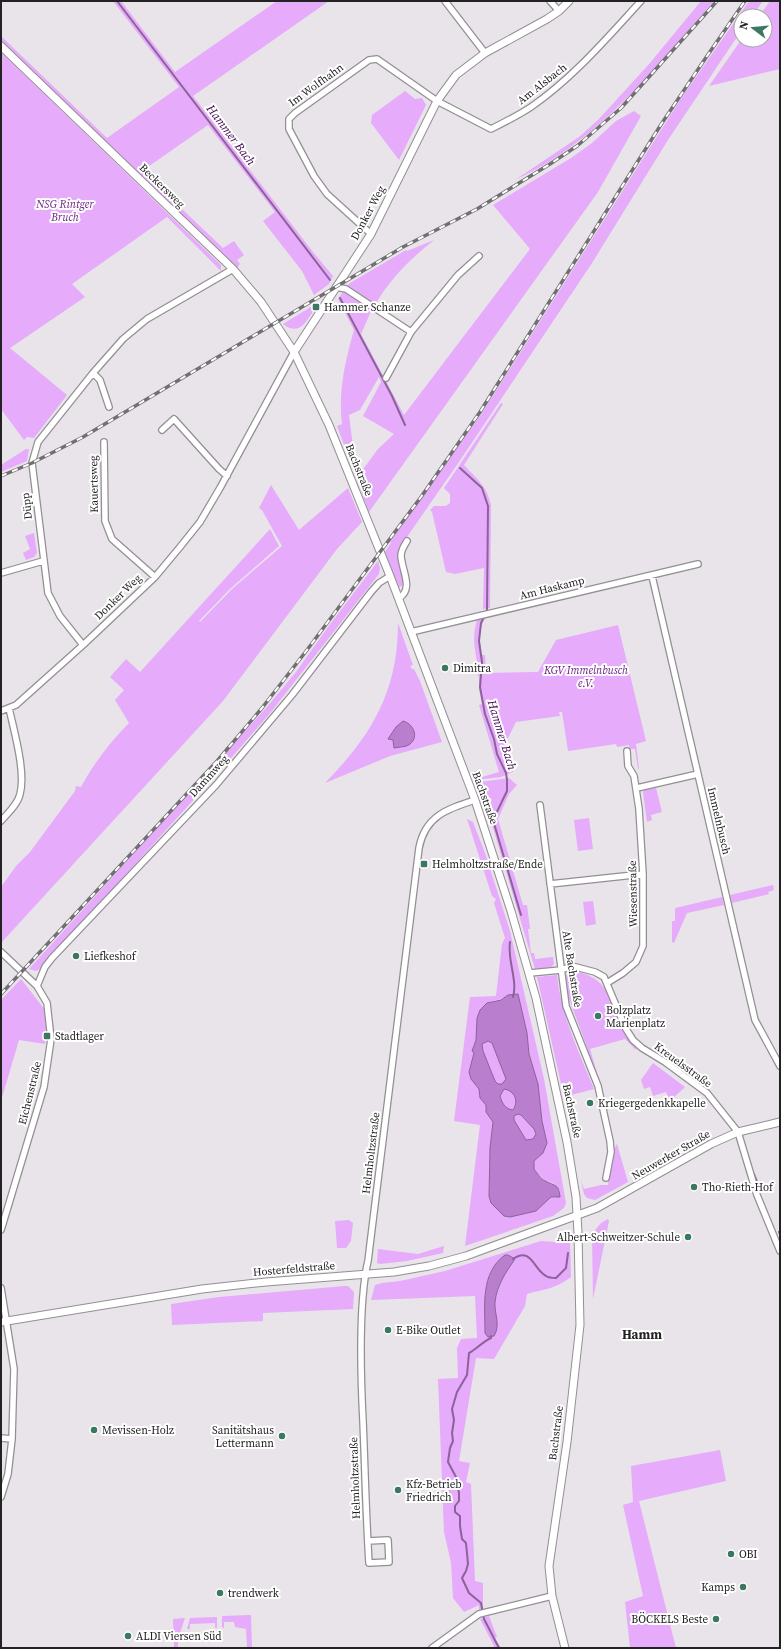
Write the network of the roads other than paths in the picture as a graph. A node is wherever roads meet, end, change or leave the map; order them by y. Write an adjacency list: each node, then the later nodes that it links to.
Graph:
1 (445, 1): 7 (street)
2 (550, 1): 5 (street)
3 (569, 1): 5 (street, Donker Weg)
4 (642, 1): 8 (street, Am Alsbach)
5 (559, 11): 7 (street, Donker Weg)
6 (1, 46): 11 (street, Beckersweg)
7 (485, 52): 8 (street, Donker Weg)
8 (437, 101): 9 (street, Donker Weg); 9 (street, Im Wolfhahn)
9 (371, 234): 12 (street, Donker Weg)
10 (479, 256): 13 (street)
11 (232, 269): 14 (street, Beckersweg); 15 (street, Düpp)
12 (336, 287): 13 (street); 14 (street, Donker Weg)
13 (411, 332): 16 (street)
14 (294, 352): 20 (street, Donker Weg); 25 (street, Bachstraße)
15 (92, 373): 17 (street); 22 (street, Düpp)
16 (386, 378)
17 (109, 407)
18 (162, 430): 20 (street)
19 (104, 442): 27 (street, Kauertsweg)
20 (227, 476): 27 (street, Donker Weg)
21 (407, 541): 28 (street)
22 (43, 562): 24 (street); 30 (street, Düpp)
23 (698, 564): 26 (street, Am Haskamp)
24 (1, 573)
25 (390, 576): 28 (street, Bachstraße); 45 (street, Dammweg)
26 (652, 576): 29 (street, Am Haskamp); 34 (street, Immelnbusch)
27 (155, 577): 30 (street, Donker Weg)
28 (399, 598): 29 (street, Bachstraße)
29 (411, 632): 36 (street, Bachstraße)
30 (83, 645): 31 (street, Donker Weg)
31 (9, 708): 32 (street, Donker Weg); 38 (street)
32 (1, 711)
33 (627, 751): 35 (street, Wiesenstraße)
34 (698, 774): 35 (street); 46 (street, Immelnbusch)
35 (637, 788): 39 (street, Wiesenstraße)
36 (475, 800): 43 (street, Bachstraße); 53 (street, Helmholtzstraße)
37 (540, 805): 40 (street, Alte Bachstraße)
38 (1, 821)
39 (643, 874): 40 (street); 44 (street, Wiesenstraße)
40 (550, 884): 42 (street, Alte Bachstraße)
41 (1, 952): 45 (street, Eichenstraße)
42 (560, 970): 43 (street); 44 (street); 49 (street, Alte Bachstraße)
43 (530, 973): 50 (street, Bachstraße)
44 (607, 982): 48 (street, Kreuelsstraße)
45 (37, 986): 51 (street, Eichenstraße)
46 (780, 1066)
47 (780, 1122): 48 (street, Neuwerker Straße)
48 (738, 1132): 50 (street, Neuwerker Straße); 52 (street, Kreuelsstraße)
49 (606, 1178)
50 (577, 1216): 53 (street, Hosterfeldstraße); 60 (street, Bachstraße)
51 (1, 1230)
52 (780, 1251)
53 (364, 1275): 55 (street, Hosterfeldstraße); 59 (street, Helmholtzstraße)
54 (1, 1288): 55 (street)
55 (4, 1322): 57 (street)
56 (1, 1438): 57 (street)
57 (12, 1439): 58 (street)
58 (1, 1497)
59 (368, 1541): 59 (street, Helmholtzstraße)
60 (552, 1596): 61 (street); 62 (street, Bachstraße)
61 (432, 1648)
62 (566, 1648)

